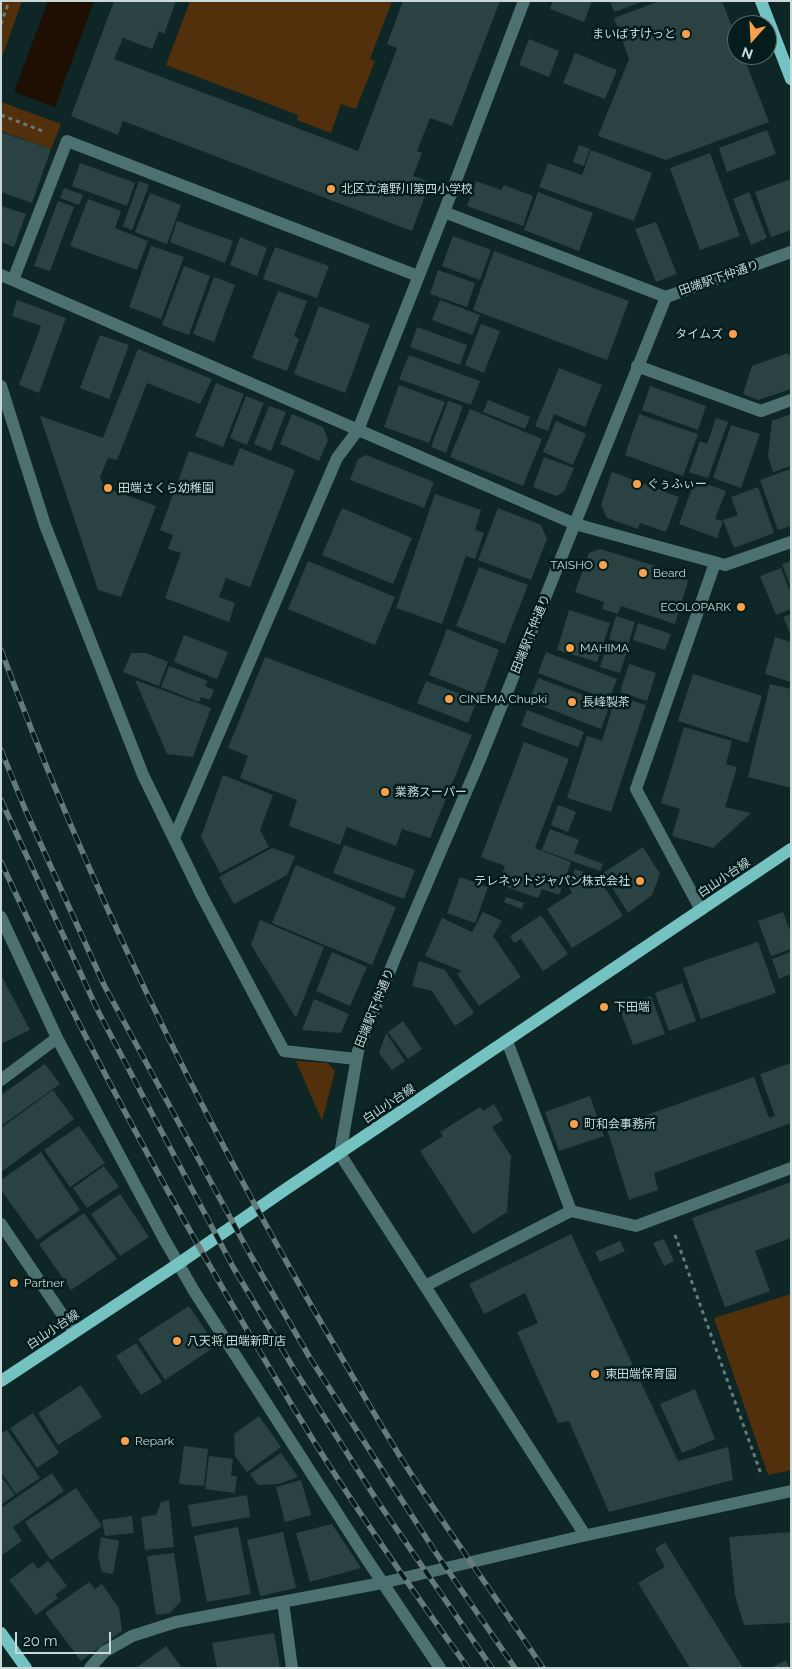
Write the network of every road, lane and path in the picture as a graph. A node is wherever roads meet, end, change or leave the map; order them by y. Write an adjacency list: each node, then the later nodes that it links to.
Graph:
1 (10, 1): 4 (path)
2 (524, 1): 8 (street)
3 (761, 1): 5 (main road)
4 (1, 24)
5 (791, 78)
6 (1, 115): 7 (path)
7 (67, 141): 10 (street); 11 (street)
8 (444, 212): 10 (street); 12 (street)
9 (791, 252): 12 (street, 田端駅下仲通り)
10 (418, 276): 16 (street)
11 (7, 277): 16 (street)
12 (666, 296): 13 (street, 田端駅下仲通り)
13 (637, 366): 15 (street); 17 (street, 田端駅下仲通り)
14 (1, 386): 20 (street)
15 (791, 400)
16 (358, 430): 17 (street); 20 (street)
17 (575, 524): 19 (street); 26 (street, 田端駅下仲通り)
18 (791, 542): 19 (street)
19 (715, 563): 22 (street)
20 (174, 838): 26 (street)
21 (791, 849): 22 (main road, 白山小台線)
22 (701, 910): 25 (main road, 白山小台線)
23 (1, 917): 24 (street)
24 (57, 1038): 27 (street); 33 (street)
25 (506, 1041): 28 (main road, 白山小台線); 30 (street)
26 (356, 1059): 28 (street, 田端駅下仲通り)
27 (1, 1080)
28 (340, 1154): 33 (main road, 白山小台線); 34 (street)
29 (791, 1168): 31 (street)
30 (571, 1211): 31 (street); 34 (street)
31 (667, 1213): 38 (path)
32 (1, 1224): 35 (street)
33 (178, 1264): 35 (main road, 白山小台線); 40 (street)
34 (425, 1286): 39 (street)
35 (74, 1332): 36 (main road, 白山小台線)
36 (1, 1381)
37 (791, 1491): 38 (street)
38 (768, 1496): 39 (street)
39 (585, 1535): 40 (street)
40 (382, 1583): 41 (street); 46 (street)
41 (283, 1602): 44 (street); 45 (street)
42 (1, 1634): 43 (main road)
43 (26, 1668)
44 (90, 1668)
45 (292, 1668)
46 (440, 1668)

